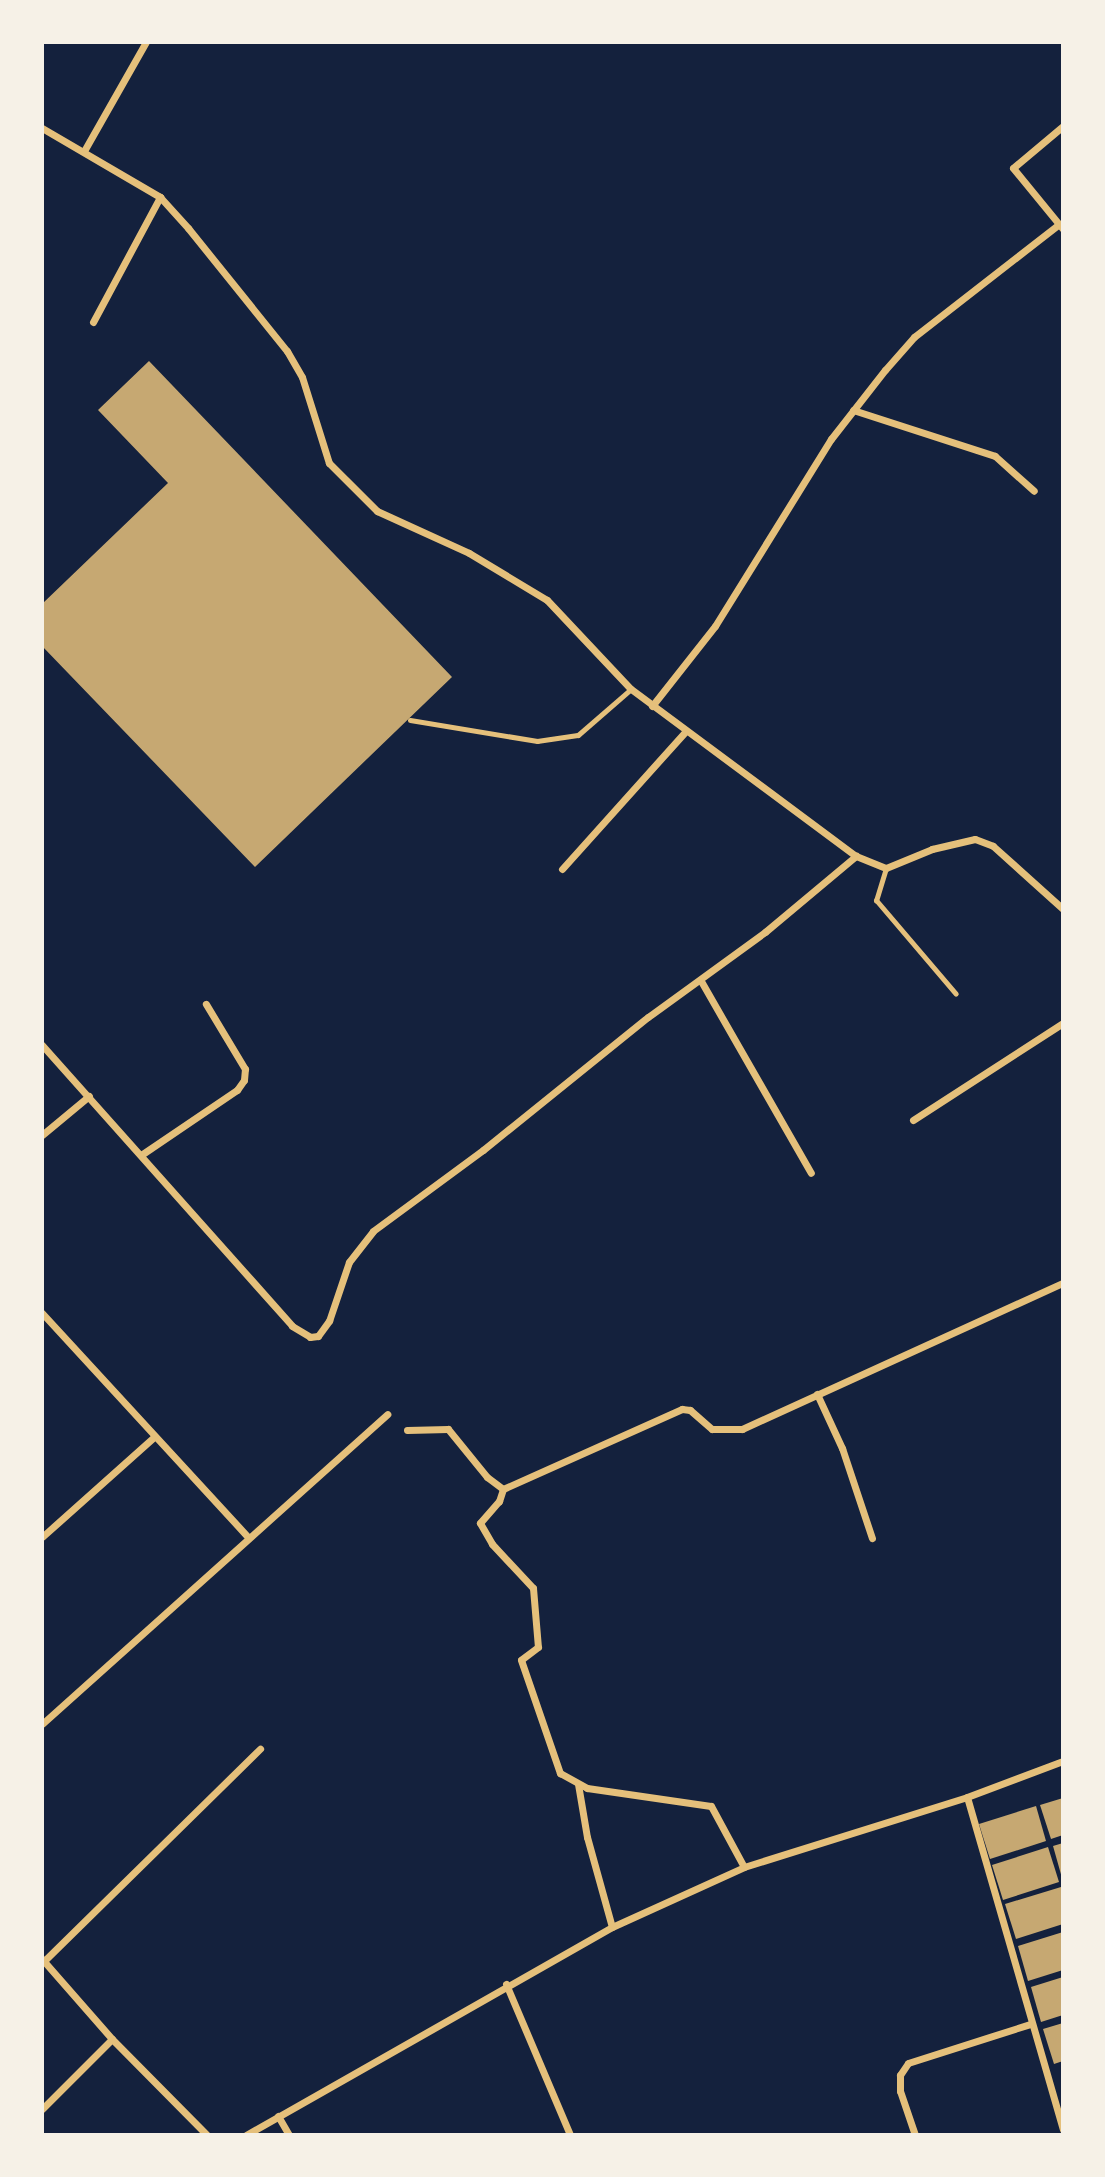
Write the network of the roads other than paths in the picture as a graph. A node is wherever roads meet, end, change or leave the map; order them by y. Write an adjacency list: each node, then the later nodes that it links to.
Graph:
1 (146, 42): 4 (street)
2 (1063, 126): 6 (street)
3 (42, 128): 4 (street)
4 (84, 150): 5 (street)
5 (160, 197): 7 (street); 10 (street)
6 (1061, 227): 8 (street)
7 (93, 322)
8 (853, 410): 9 (street); 11 (street)
9 (1034, 491)
10 (631, 689): 11 (street); 12 (lane)
11 (652, 706): 13 (street)
12 (410, 720)
13 (685, 732): 14 (street); 16 (street)
14 (856, 856): 15 (street); 18 (street)
15 (886, 868): 17 (street); 19 (lane)
16 (562, 869)
17 (1063, 909)
18 (701, 981): 26 (street); 27 (street)
19 (956, 994)
20 (206, 1004): 26 (street)
21 (1063, 1023): 24 (street)
22 (42, 1045): 23 (street)
23 (89, 1096): 25 (street); 26 (street)
24 (913, 1120)
25 (42, 1135)
26 (141, 1155)
27 (811, 1173)
28 (1063, 1283): 32 (street)
29 (42, 1313): 30 (street)
30 (49, 1321): 31 (street); 35 (street)
31 (42, 1327)
32 (817, 1394): 36 (street); 39 (street)
33 (387, 1414): 37 (street)
34 (407, 1430): 36 (street)
35 (154, 1437): 37 (street); 38 (street)
36 (503, 1489): 43 (street)
37 (247, 1536): 40 (street)
38 (42, 1537)
39 (872, 1538)
40 (42, 1724)
41 (260, 1749): 47 (street)
42 (1063, 1761): 44 (street)
43 (578, 1784): 45 (street); 46 (street)
44 (967, 1797): 45 (street); 49 (street)
45 (744, 1867): 46 (street)
46 (612, 1927): 48 (street)
47 (43, 1960): 50 (street)
48 (506, 1984): 52 (street); 57 (street)
49 (1030, 2024): 53 (street); 58 (street)
50 (112, 2039): 51 (street); 54 (street)
51 (42, 2109)
52 (278, 2116): 55 (street); 56 (street)
53 (1063, 2129)
54 (206, 2135)
55 (246, 2135)
56 (289, 2135)
57 (570, 2135)
58 (915, 2135)

